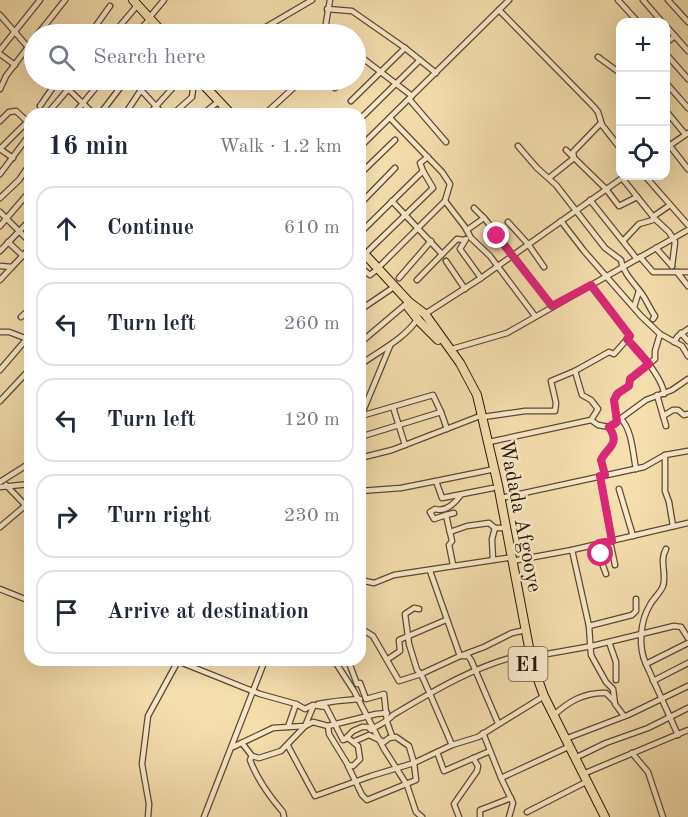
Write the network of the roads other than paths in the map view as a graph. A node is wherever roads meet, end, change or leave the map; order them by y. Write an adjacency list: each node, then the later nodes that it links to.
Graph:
1 (40, 0): 31 (street)
2 (65, 0): 22 (street)
3 (128, 0): 12 (highway)
4 (164, 0): 20 (street)
5 (301, 0): 14 (street)
6 (312, 0): 14 (street)
7 (330, 0): 15 (street)
8 (508, 0): 16 (street)
9 (618, 0): 18 (street)
10 (643, 0): 19 (street)
11 (668, 0): 21 (street)
12 (134, 4): 20 (highway); 24 (street)
13 (110, 6): 23 (street)
14 (301, 8): 28 (street)
15 (327, 9): 29 (street); 35 (street)
16 (499, 10): 46 (street); 88 (street)
17 (0, 15): 31 (street)
18 (634, 18)
19 (659, 18)
20 (148, 20): 25 (street); 26 (highway); 27 (highway)
21 (688, 22)
22 (46, 24)
23 (97, 24)
24 (120, 24)
25 (145, 24)
26 (151, 24)
27 (153, 24)
28 (273, 24)
29 (328, 24)
30 (670, 30): 32 (street)
31 (14, 32): 34 (street); 37 (street)
32 (675, 36): 33 (street); 36 (street)
33 (670, 40)
34 (24, 41)
35 (405, 48): 41 (street); 44 (street)
36 (688, 51)
37 (0, 52): 43 (street)
38 (24, 53): 43 (street)
39 (598, 57): 45 (street)
40 (670, 59): 47 (street)
41 (420, 60): 46 (street); 48 (street)
42 (366, 62): 44 (street)
43 (15, 65): 51 (street)
44 (380, 72): 48 (street); 49 (street)
45 (618, 72)
46 (436, 73): 64 (street)
47 (688, 79)
48 (396, 84): 64 (street); 83 (street)
49 (366, 86)
50 (670, 88): 82 (street)
51 (0, 89)
52 (51, 90): 69 (street)
53 (67, 90): 70 (street)
54 (69, 90): 67 (street)
55 (94, 90): 67 (street)
56 (120, 90): 73 (street)
57 (141, 90): 68 (street); 74 (street)
58 (170, 90): 68 (street)
59 (193, 90): 77 (street)
60 (210, 90): 65 (highway)
61 (212, 90): 80 (highway)
62 (291, 90): 81 (street)
63 (362, 90): 66 (street)
64 (411, 97): 86 (street); 94 (street)
65 (219, 101): 78 (street); 79 (highway)
66 (351, 101)
67 (83, 103): 71 (street); 72 (street)
68 (155, 105): 75 (street); 76 (street)
69 (40, 106)
70 (52, 108)
71 (79, 108)
72 (88, 108)
73 (105, 108)
74 (129, 108)
75 (153, 108)
76 (158, 108)
77 (179, 108)
78 (210, 108)
79 (225, 108)
80 (230, 108)
81 (272, 108)
82 (688, 108)
83 (366, 113)
84 (670, 115): 90 (street)
85 (24, 117): 87 (street)
86 (390, 117): 92 (street); 101 (street)
87 (0, 121)
88 (601, 123): 95 (street); 103 (street)
89 (24, 127): 99 (street)
90 (687, 134): 96 (street)
91 (395, 140): 104 (street)
92 (366, 141)
93 (24, 142): 102 (street)
94 (446, 142)
95 (616, 142)
96 (670, 143)
97 (518, 146): 110 (street)
98 (670, 148): 106 (street)
99 (0, 149): 102 (street)
100 (566, 150): 103 (street)
101 (428, 157): 107 (street); 121 (street)
102 (13, 158): 109 (street)
103 (574, 158): 110 (street); 114 (street)
104 (366, 165)
105 (395, 168): 117 (street)
106 (688, 169)
107 (423, 171): 120 (street); 126 (street)
108 (24, 173): 115 (street)
109 (0, 174)
110 (549, 178): 124 (street)
111 (619, 180): 114 (street)
112 (625, 180): 118 (street)
113 (648, 180): 122 (street)
114 (606, 189): 118 (street); 119 (street)
115 (0, 198)
116 (24, 198): 129 (street)
117 (366, 198)
118 (637, 198): 127 (street)
119 (590, 200): 124 (street); 144 (street)
120 (392, 201): 126 (street); 135 (street)
121 (445, 201): 136 (street); 139 (street)
122 (670, 205): 127 (street); 132 (street)
123 (474, 208): 128 (street)
124 (575, 211): 130 (street); 161 (street)
125 (0, 212): 129 (street)
126 (404, 215): 136 (street); 148 (street)
127 (654, 216): 141 (street); 144 (street)
128 (484, 218): 139 (street); 152 (street)
129 (7, 219): 133 (street); 138 (street)
130 (561, 221): 146 (street); 166 (street)
131 (508, 222): 146 (street)
132 (688, 225)
133 (0, 226)
134 (24, 226): 138 (street)
135 (366, 227)
136 (418, 228): 143 (street); 162 (street)
137 (688, 230): 141 (street)
138 (18, 232): 140 (street); 145 (street)
139 (469, 233): 142 (street); 157 (street)
140 (24, 237)
141 (672, 238): 147 (street); 158 (street)
142 (464, 240): 150 (street); 168 (street)
143 (431, 241): 150 (street); 167 (street)
144 (623, 241): 154 (street)
145 (8, 242): 149 (street); 151 (street)
146 (528, 244): 152 (street); 160 (street)
147 (656, 248): 154 (street); 158 (street)
148 (366, 249)
149 (0, 251)
150 (442, 254): 170 (street)
151 (22, 255): 159 (street)
152 (511, 255): 157 (street); 178 (street)
153 (366, 258): 162 (highway, Wadada Afgooye / E1)
154 (638, 258): 161 (street); 164 (street)
155 (446, 261): 174 (street)
156 (0, 266): 159 (street)
157 (497, 266): 168 (street); 182 (street)
158 (672, 266): 164 (street)
159 (12, 267): 169 (street)
160 (544, 267)
161 (622, 267): 166 (street); 175 (street)
162 (376, 270): 163 (street); 173 (highway, Wadada Afgooye / E1); 183 (highway, Wadada Afgooye / E1)
163 (366, 272)
164 (677, 272): 165 (street); 172 (street)
165 (688, 272)
166 (606, 277): 171 (street); 179 (street)
167 (399, 278)
168 (481, 278): 174 (street)
169 (0, 280)
170 (417, 280)
171 (591, 285): 178 (street); 191 (street)
172 (688, 286)
173 (391, 289): 176 (highway, Wadada Afgooye / E1); 177 (street)
174 (465, 289): 183 (street)
175 (639, 291): 179 (street); 184 (street)
176 (406, 304): 183 (highway, Wadada Afgooye / E1); 190 (street)
177 (366, 306)
178 (552, 306): 182 (street)
179 (634, 307): 188 (street)
180 (24, 314): 181 (street)
181 (21, 316)
182 (535, 316): 196 (street)
183 (421, 319): 195 (street); 196 (highway, Wadada Afgooye / E1); 212 (highway, Wadada Afgooye / E1)
184 (653, 320)
185 (688, 329): 187 (street)
186 (0, 332): 189 (street)
187 (681, 333): 192 (street); 194 (street)
188 (660, 334): 194 (street); 199 (street)
189 (24, 336)
190 (366, 338)
191 (627, 339): 199 (street); 201 (street)
192 (688, 341)
193 (24, 342): 200 (street)
194 (674, 342): 197 (street)
195 (390, 344): 198 (street); 207 (street)
196 (452, 349): 212 (highway, Wadada Afgooye / E1)
197 (688, 356)
198 (366, 359)
199 (649, 364): 204 (street); 216 (street)
200 (0, 370)
201 (575, 371): 212 (street); 214 (street)
202 (24, 375): 206 (street)
203 (688, 379): 204 (street)
204 (664, 394): 205 (street)
205 (657, 395): 213 (street); 215 (street)
206 (0, 400)
207 (366, 402)
208 (393, 408): 209 (street); 211 (street); 217 (street)
209 (441, 412): 217 (street); 220 (street)
210 (688, 414): 213 (street)
211 (366, 415)
212 (481, 416): 220 (street); 222 (highway, Wadada Afgooye / E1); 229 (highway, Wadada Afgooye / E1)
213 (663, 416): 218 (street)
214 (591, 420): 219 (street); 222 (street)
215 (622, 420): 216 (street); 228 (street)
216 (615, 424): 219 (street)
217 (399, 425): 221 (street); 223 (street)
218 (666, 426)
219 (609, 427): 230 (street)
220 (447, 429): 223 (street)
221 (366, 435)
222 (489, 442): 240 (highway, Wadada Afgooye / E1)
223 (405, 445): 226 (street)
224 (688, 451): 225 (street)
225 (665, 455): 228 (street); 246 (street)
226 (366, 456)
227 (24, 467): 232 (street)
228 (636, 469): 230 (street)
229 (490, 470): 231 (street); 236 (highway, Wadada Afgooye / E1)
230 (603, 476): 240 (street); 251 (street)
231 (436, 481): 238 (street); 239 (street)
232 (0, 482)
233 (24, 484): 234 (street)
234 (6, 485): 235 (street); 241 (street)
235 (0, 487)
236 (494, 488): 239 (street); 248 (highway, Wadada Afgooye / E1)
237 (620, 489): 250 (street)
238 (366, 491)
239 (460, 496): 244 (street)
240 (501, 498): 256 (highway, Wadada Afgooye / E1)
241 (24, 504)
242 (24, 511): 247 (street)
243 (453, 513): 244 (street)
244 (446, 514): 249 (street)
245 (688, 523): 246 (street)
246 (673, 526): 250 (street)
247 (0, 527)
248 (499, 528): 249 (street); 255 (street); 256 (highway, Wadada Afgooye / E1)
249 (450, 533): 257 (street)
250 (633, 536): 251 (street)
251 (611, 541): 252 (street); 258 (street)
252 (599, 543): 254 (street); 260 (street)
253 (666, 549): 270 (street)
254 (572, 550): 256 (street); 267 (street)
255 (493, 560): 256 (street); 257 (street)
256 (510, 560): 269 (highway, Wadada Afgooye / E1); 276 (highway, Wadada Afgooye / E1)
257 (453, 565): 259 (street)
258 (615, 565)
259 (430, 571): 261 (street); 266 (street)
260 (606, 574)
261 (366, 581)
262 (0, 589): 263 (street)
263 (24, 599)
264 (636, 599): 267 (street)
265 (419, 609): 271 (street)
266 (446, 620): 271 (street); 275 (street)
267 (589, 626): 274 (street)
268 (366, 631): 277 (street)
269 (521, 631): 275 (street); 276 (highway, Wadada Afgooye / E1)
270 (641, 634): 272 (street); 273 (street); 279 (street)
271 (407, 636): 277 (street); 286 (street)
272 (688, 640): 279 (street)
273 (609, 642): 274 (street); 287 (street)
274 (592, 646): 276 (street); 295 (street)
275 (460, 656): 285 (street); 286 (street)
276 (528, 656): 285 (street); 294 (highway, Wadada Afgooye / E1); 302 (highway, Wadada Afgooye / E1)
277 (388, 659): 286 (street)
278 (688, 663): 288 (street)
279 (646, 664): 288 (street)
280 (173, 666): 340 (street)
281 (189, 666): 290 (street)
282 (263, 666): 290 (street)
283 (338, 666): 292 (street)
284 (350, 666): 293 (street)
285 (476, 670): 291 (street); 307 (street)
286 (421, 674): 291 (street)
287 (616, 680)
288 (653, 681): 296 (street)
289 (688, 686): 296 (street)
290 (253, 691): 297 (street); 323 (street)
291 (430, 694): 305 (street); 321 (street)
292 (359, 699): 293 (street); 298 (street); 301 (street)
293 (366, 699): 300 (street)
294 (541, 699): 307 (street); 324 (highway, Wadada Afgooye / E1)
295 (614, 700): 302 (street); 303 (street)
296 (661, 700): 303 (street); 304 (street)
297 (296, 704): 298 (street); 310 (street)
298 (313, 706): 306 (street); 308 (street)
299 (688, 708): 304 (street)
300 (387, 713): 301 (street); 305 (street)
301 (367, 716): 306 (street); 311 (street)
302 (553, 716): 316 (highway, Wadada Afgooye / E1)
303 (624, 717): 316 (street)
304 (669, 717): 314 (street); 330 (street)
305 (387, 722): 311 (street); 315 (street)
306 (335, 723): 309 (street); 317 (street)
307 (498, 723): 313 (street)
308 (305, 726): 309 (street); 310 (street); 322 (street)
309 (328, 726): 332 (street)
310 (288, 727): 320 (street)
311 (374, 728): 317 (street); 318 (street)
312 (688, 730): 314 (street)
313 (483, 733): 321 (street); 325 (street)
314 (678, 735): 327 (street)
315 (393, 736): 318 (street); 331 (street)
316 (565, 739): 330 (highway, Wadada Afgooye / E1)
317 (343, 740): 319 (street)
318 (379, 740): 319 (street); 333 (street)
319 (355, 741): 332 (street)
320 (242, 743): 323 (street); 328 (street)
321 (452, 745): 326 (street)
322 (288, 746): 328 (street); 336 (street)
323 (233, 747): 341 (street)
324 (566, 748): 334 (street); 335 (highway, Wadada Afgooye / E1)
325 (490, 750): 329 (street); 334 (street)
326 (437, 752): 329 (street); 331 (street)
327 (632, 753): 335 (street); 348 (street)
328 (252, 756): 342 (street)
329 (473, 758): 344 (street)
330 (575, 758): 335 (highway, Wadada Afgooye / E1)
331 (414, 763): 333 (street); 337 (street)
332 (348, 765): 336 (street)
333 (396, 768): 336 (street); 337 (street)
334 (501, 778): 338 (street)
335 (584, 779): 339 (street); 347 (highway, Wadada Afgooye / E1)
336 (356, 781): 337 (street)
337 (407, 785): 343 (street)
338 (511, 798): 345 (street); 346 (street)
339 (527, 812)
340 (148, 817)
341 (204, 817)
342 (284, 817)
343 (422, 817)
344 (459, 817)
345 (480, 817)
346 (510, 817)
347 (603, 817)
348 (663, 817)

